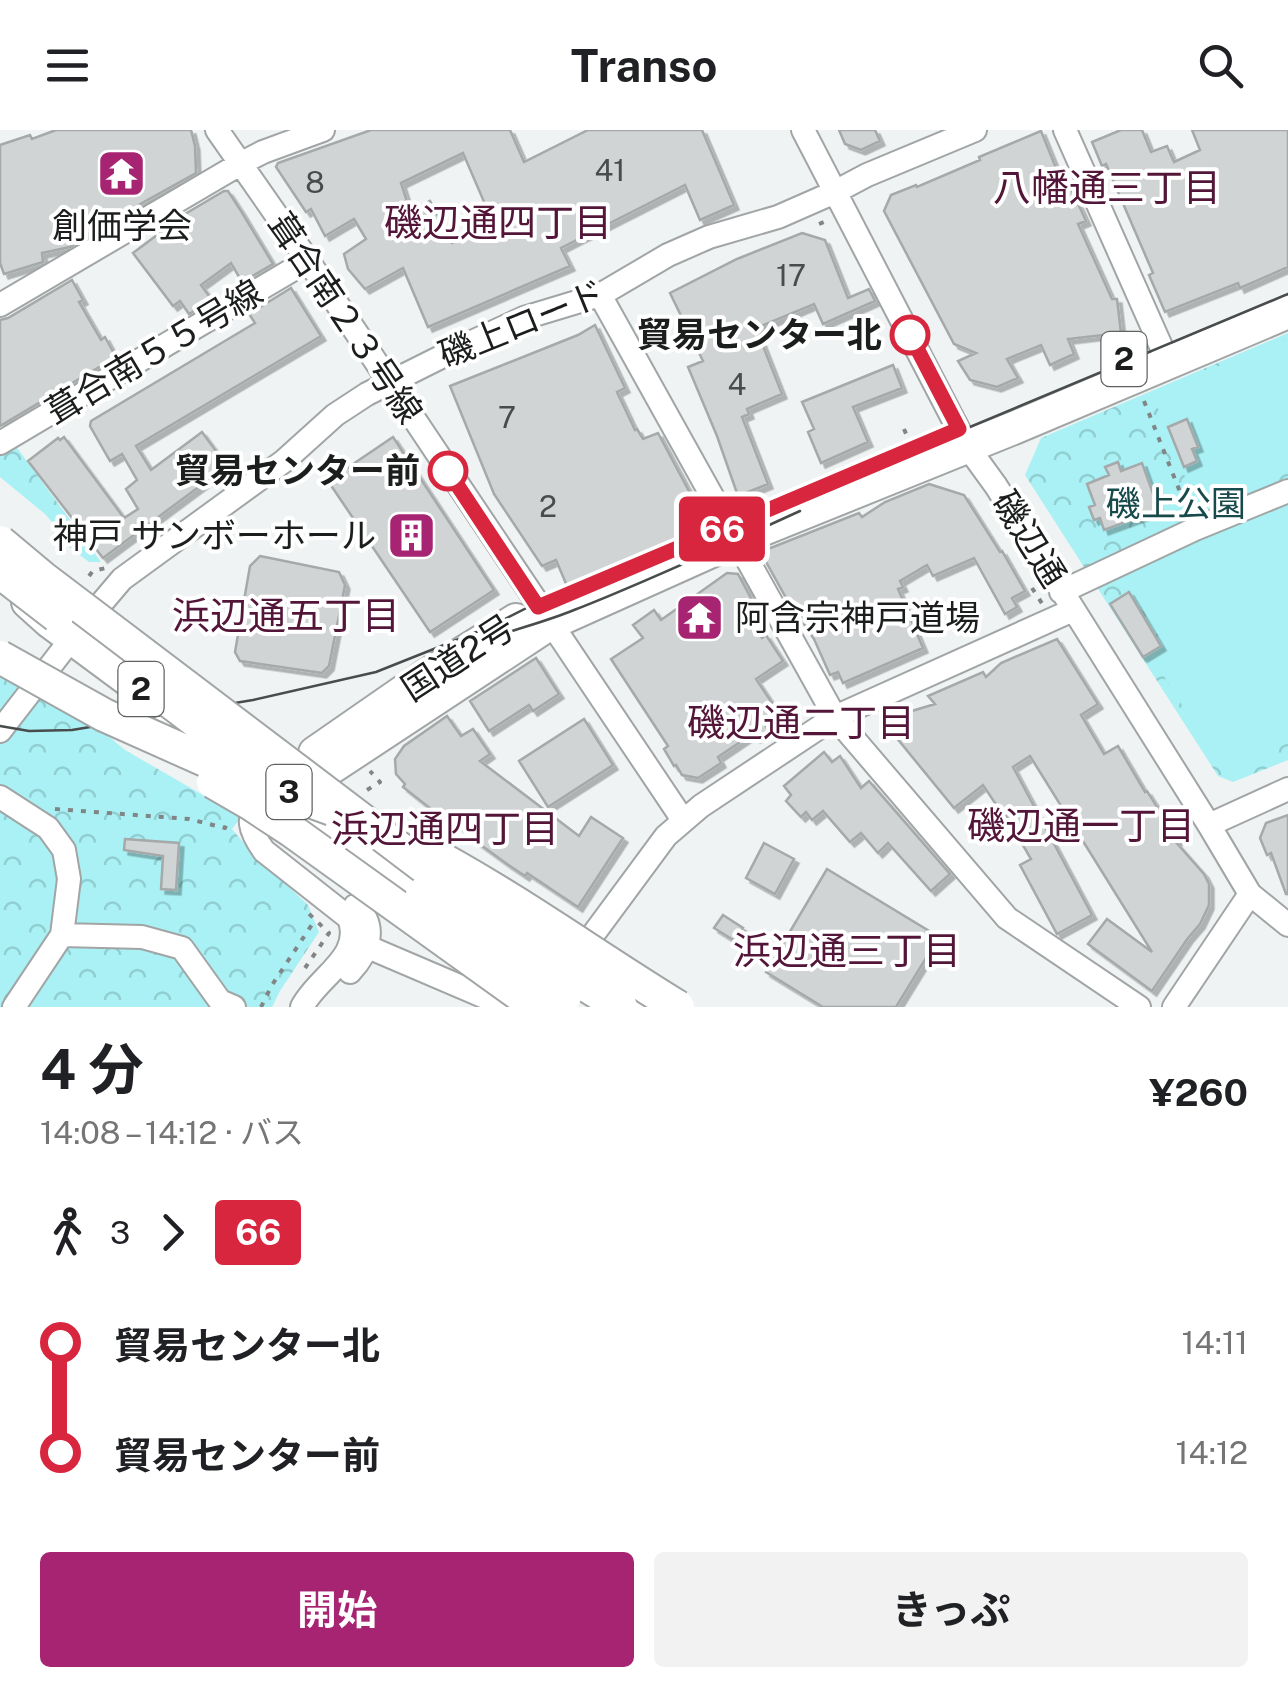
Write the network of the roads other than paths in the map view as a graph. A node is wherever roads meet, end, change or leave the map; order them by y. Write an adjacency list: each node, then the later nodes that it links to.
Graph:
1 (217, 130): 6 (street, 葺合南２３号線)
2 (324, 130): 6 (street)
3 (803, 130): 7 (street, 磯辺通)
4 (975, 130): 7 (street, 磯上ロード)
5 (1065, 130): 13 (street)
6 (240, 164): 8 (street, 葺合南２３号線); 11 (street)
7 (835, 192): 10 (street, 磯上ロード); 15 (street, 磯辺通)
8 (307, 259): 14 (street, 葺合南２３号線); 16 (street, 葺合南５５号線)
9 (1288, 291): 13 (highway, 国道2号 / 2)
10 (600, 295): 14 (street, 磯上ロード); 19 (street)
11 (0, 305)
12 (1288, 312): 13 (highway, 国道2号 / 2)
13 (1164, 353): 15 (highway, 国道2号 / 2)
14 (388, 382): 22 (street, 磯上ロード); 24 (street, 葺合南２３号線)
15 (963, 437): 19 (highway, 国道2号 / 2); 23 (street, 磯辺通)
16 (0, 443)
17 (1288, 490): 23 (street)
18 (0, 531): 22 (highway, 2)
19 (732, 533): 24 (highway, 国道2号 / 2); 28 (street)
20 (0, 542): 48 (highway, 3, bridge)
21 (0, 575): 25 (highway, 2); 47 (highway, 3, bridge)
22 (93, 591): 25 (street, 磯上ロード); 30 (highway, 2)
23 (1067, 601): 28 (street); 35 (street, 磯辺通)
24 (544, 615): 30 (highway, 国道2号 / 2); 34 (street, 葺合南２３号線)
25 (72, 638): 29 (street, 磯上ロード); 32 (highway, 2)
26 (0, 657): 50 (highway, 2, bridge)
27 (0, 669): 41 (highway, 2, bridge)
28 (835, 717): 34 (street); 51 (street)
29 (0, 731)
30 (310, 770): 32 (highway, 国道2号 / 2); 40 (main road)
31 (1288, 789): 35 (street)
32 (278, 791): 39 (street); 41 (main road)
33 (0, 797): 38 (street)
34 (683, 820): 40 (street)
35 (1209, 824): 36 (street, 磯辺通)
36 (1250, 894): 37 (street, 磯辺通); 52 (street)
37 (1288, 926)
38 (62, 935): 42 (street); 43 (street)
39 (360, 939): 44 (street); 45 (street); 46 (street)
40 (568, 969): 41 (street); 49 (main road)
41 (551, 1002)
42 (14, 1007)
43 (234, 1007)
44 (302, 1007)
45 (316, 1007)
46 (504, 1007)
47 (582, 1007)
48 (621, 1007)
49 (645, 1007)
50 (678, 1007)
51 (1139, 1007)
52 (1174, 1007)

